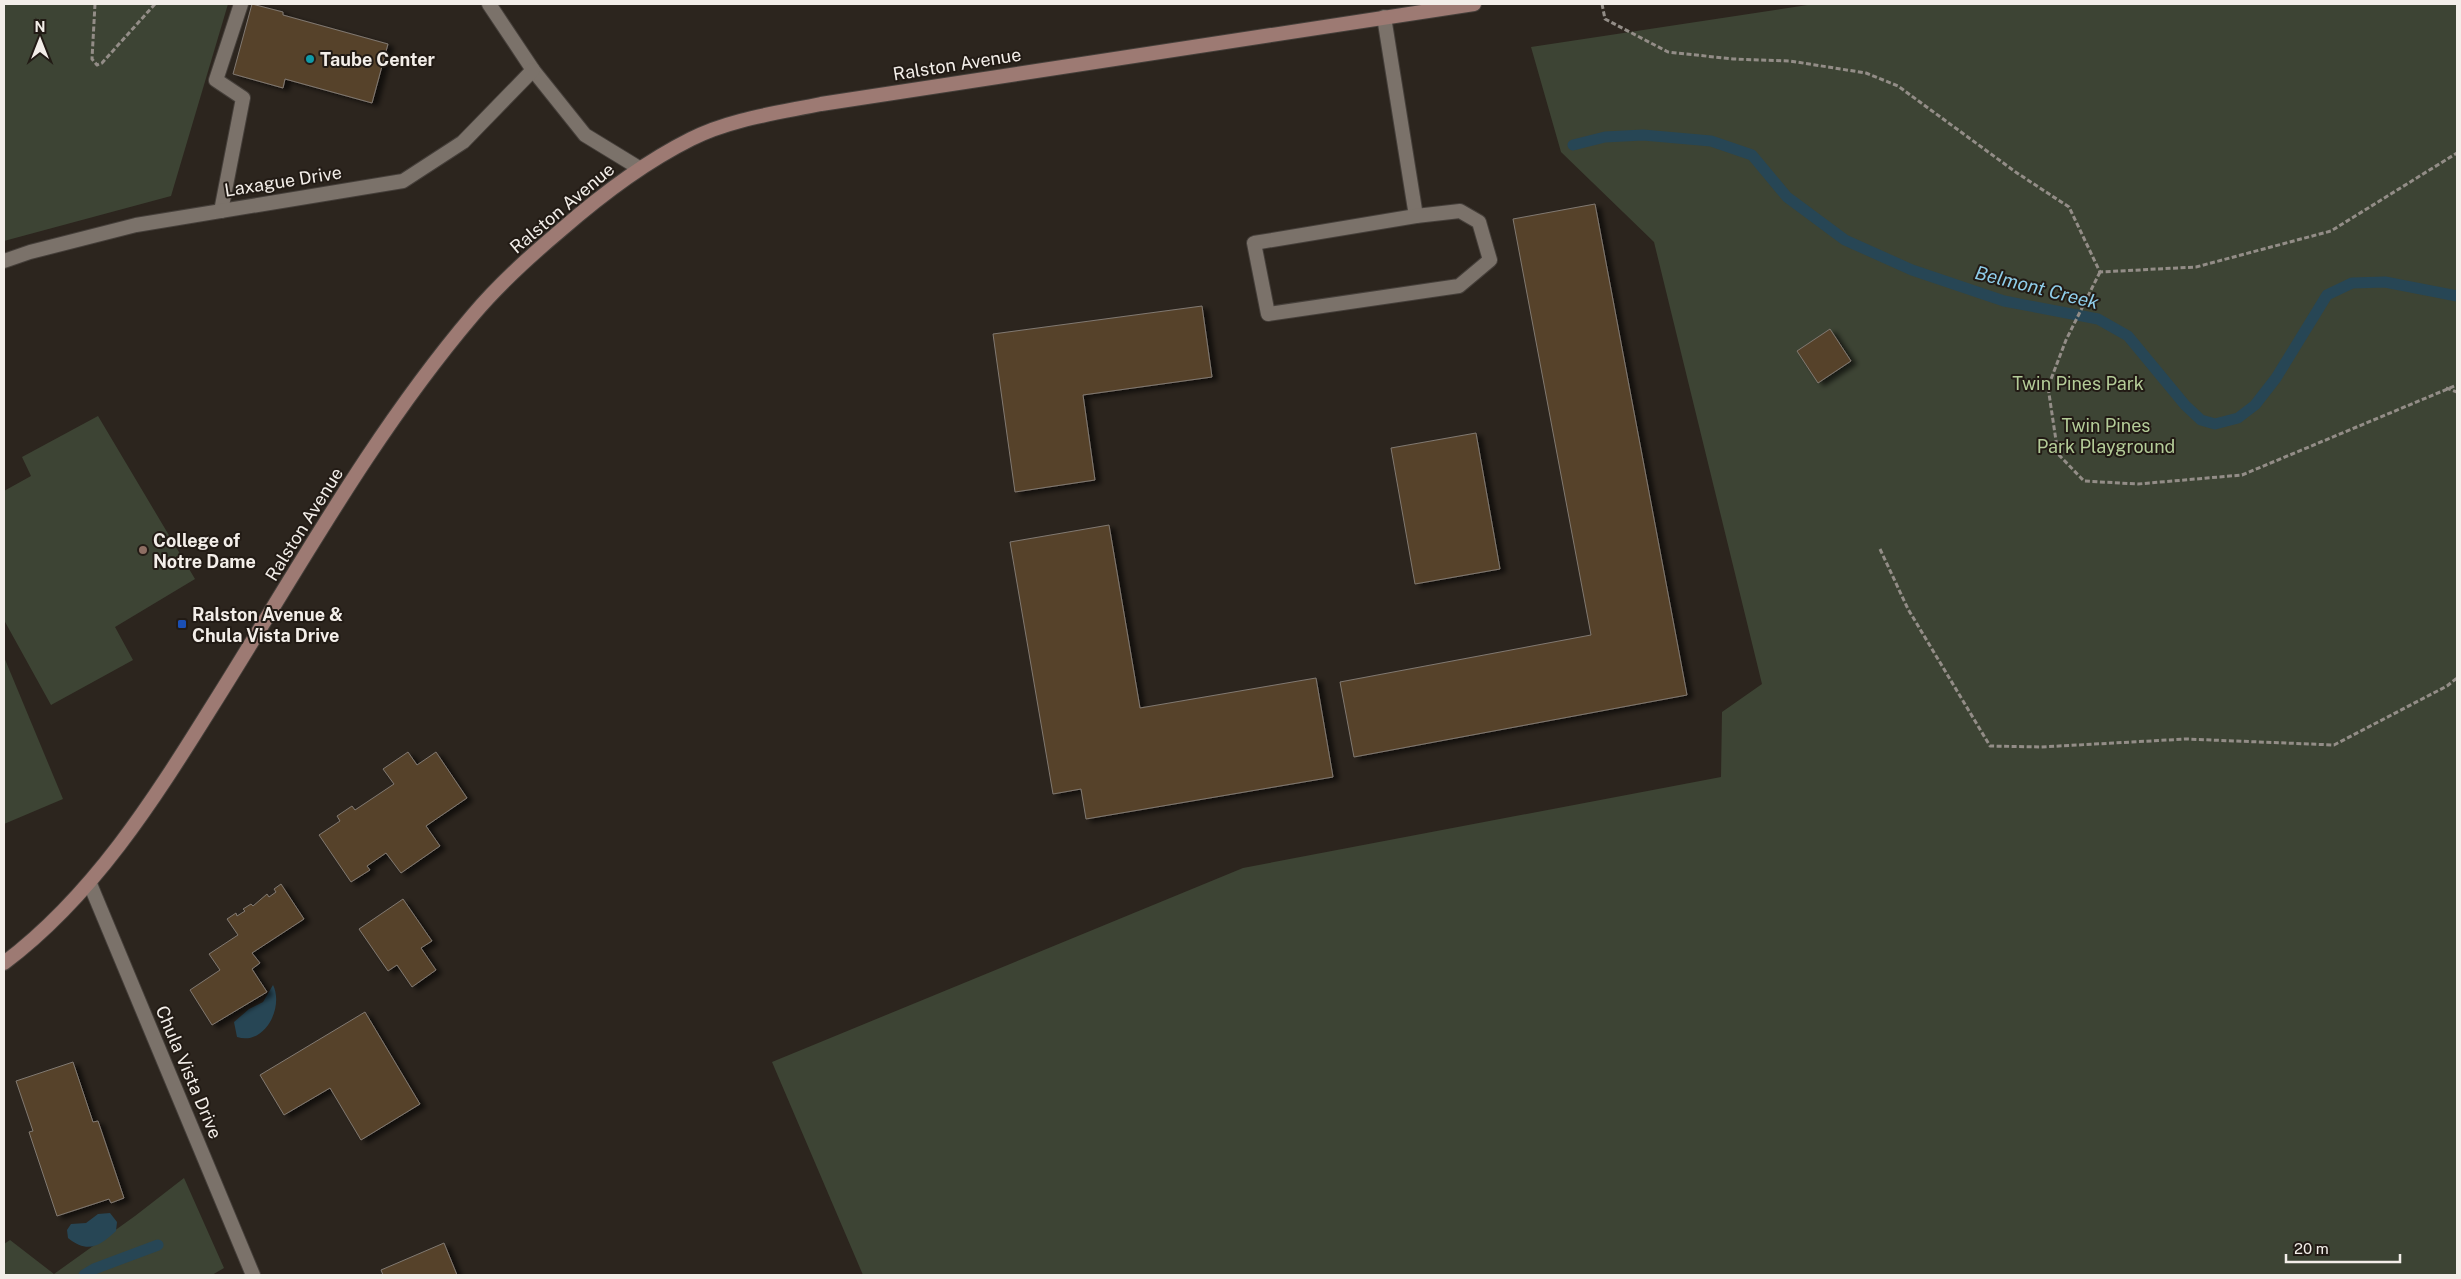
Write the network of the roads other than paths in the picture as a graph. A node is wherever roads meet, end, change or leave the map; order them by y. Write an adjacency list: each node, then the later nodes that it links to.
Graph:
1 (240, 4): 7 (street)
2 (1474, 4): 4 (main road, Ralston Avenue)
3 (487, 5): 5 (street)
4 (1384, 17): 6 (main road, Ralston Avenue); 8 (street)
5 (533, 70): 6 (street); 7 (street, Laxague Drive)
6 (639, 168): 10 (main road, Ralston Avenue)
7 (222, 211): 9 (street, Laxague Drive)
8 (1416, 216): 8 (street)
9 (4, 261)
10 (90, 884): 11 (main road, Ralston Avenue); 12 (street, Chula Vista Drive)
11 (4, 963)
12 (253, 1275)

